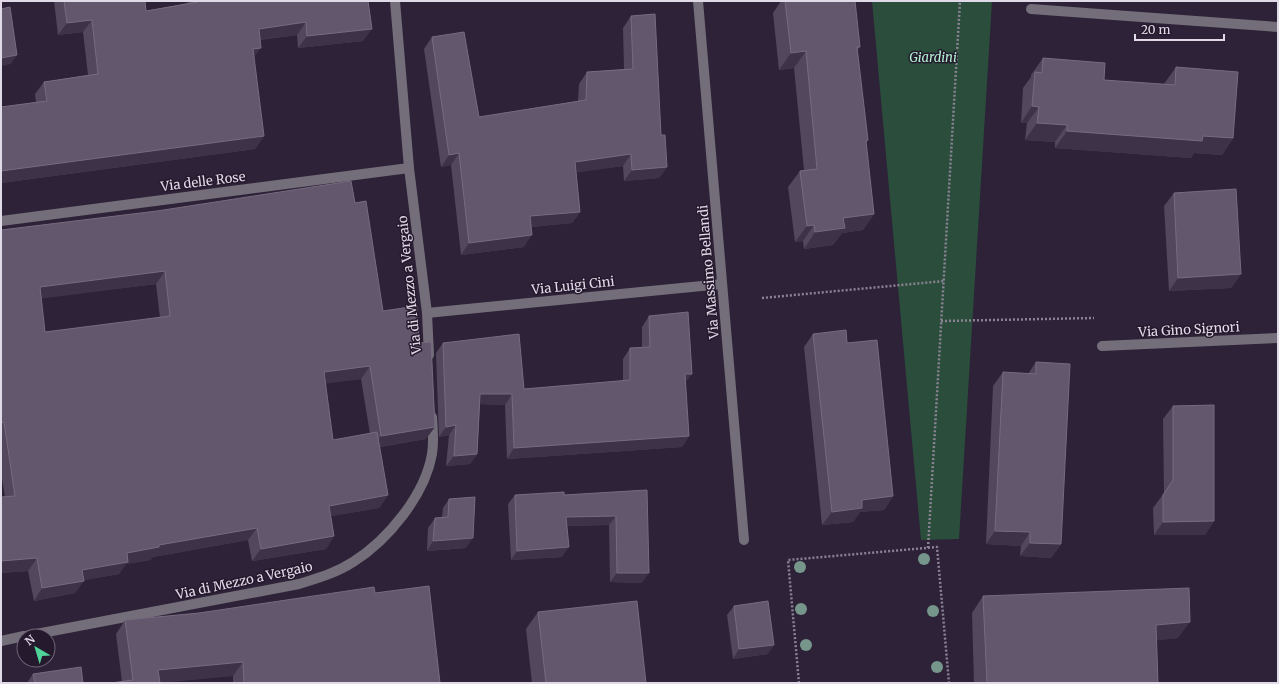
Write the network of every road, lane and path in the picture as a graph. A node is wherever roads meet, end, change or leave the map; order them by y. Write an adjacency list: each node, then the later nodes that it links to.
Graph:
1 (395, 1): 6 (street, Via di Mezzo a Vergaio)
2 (698, 1): 9 (street, Via Massimo Bellandi)
3 (960, 1): 8 (path)
4 (1031, 9): 5 (street)
5 (1278, 27)
6 (409, 168): 7 (street, Via delle Rose); 11 (street, Via di Mezzo a Vergaio)
7 (1, 221)
8 (944, 281): 10 (path); 13 (path)
9 (722, 284): 11 (street, Via Luigi Cini); 18 (street, Via Massimo Bellandi)
10 (762, 298)
11 (426, 313): 16 (street, Via di Mezzo a Vergaio)
12 (1094, 318): 13 (path)
13 (941, 322): 19 (path)
14 (1278, 338): 15 (street, Via Gino Signori)
15 (1102, 346)
16 (429, 366)
17 (431, 404): 20 (street, Via di Mezzo a Vergaio)
18 (744, 540)
19 (928, 548): 23 (path); 24 (path)
20 (56, 630)
21 (16, 638): 22 (street, Via di Mezzo a Vergaio)
22 (1, 641)
23 (800, 683)
24 (949, 683)

